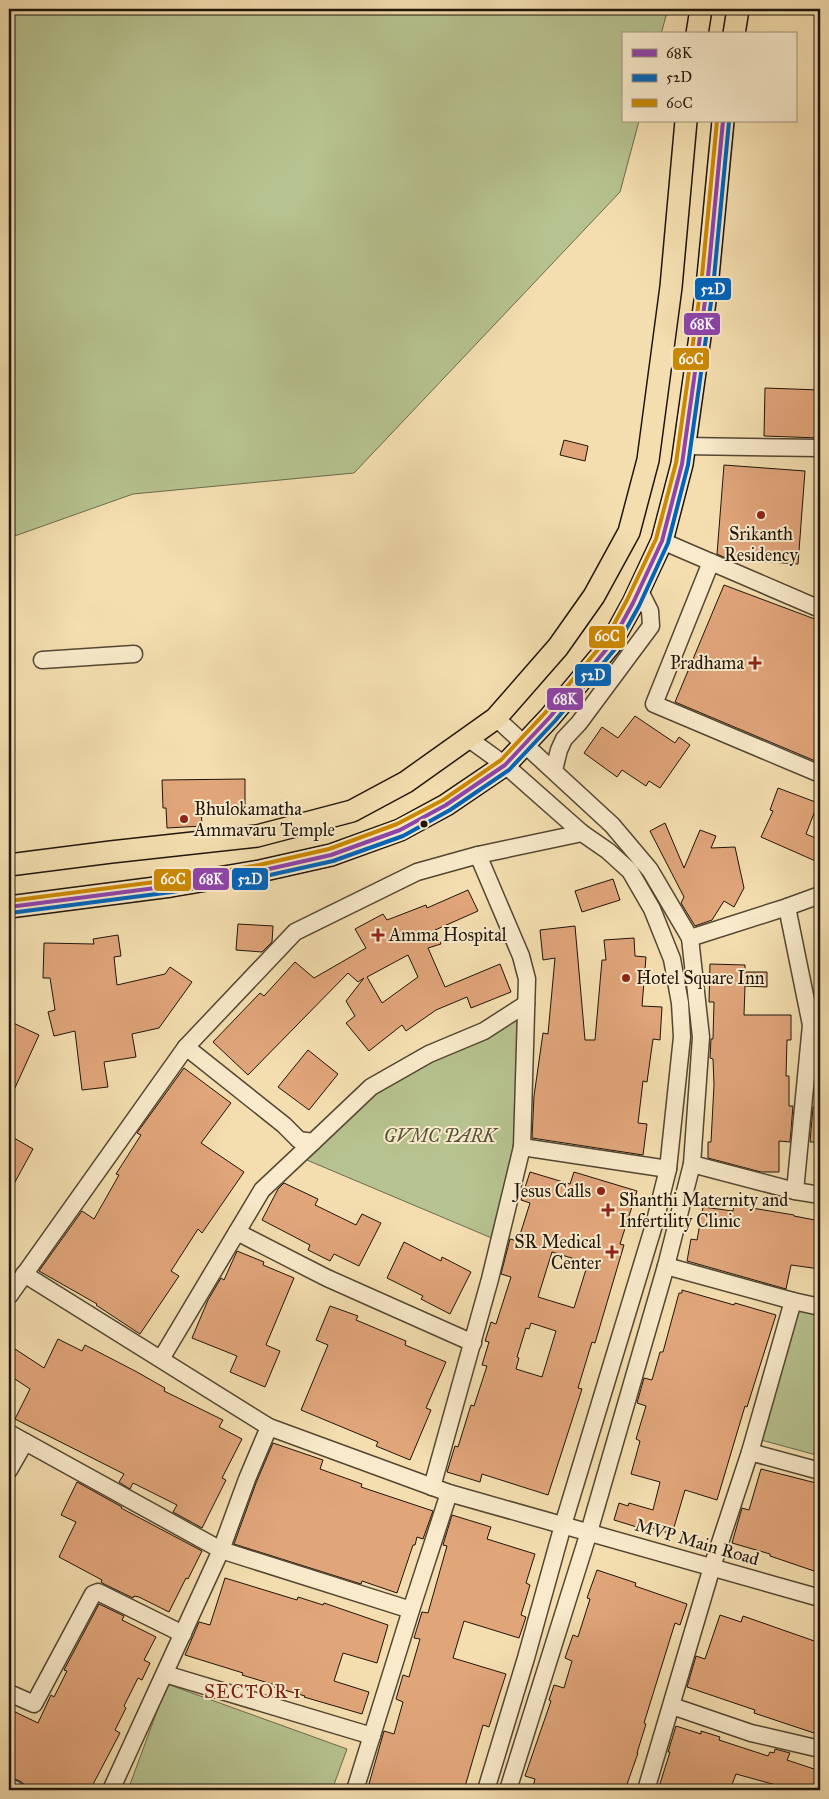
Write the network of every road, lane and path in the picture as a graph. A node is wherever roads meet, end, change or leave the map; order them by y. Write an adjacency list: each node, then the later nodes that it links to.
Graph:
1 (701, 9): 3 (main road)
2 (738, 9): 4 (main road)
3 (697, 32)
4 (734, 32)
5 (686, 122): 15 (main road)
6 (723, 122): 7 (main road)
7 (685, 446): 8 (street); 9 (main road)
8 (820, 448)
9 (662, 541): 10 (street); 11 (main road)
10 (711, 562): 12 (street); 20 (street)
11 (639, 589): 17 (main road); 19 (street)
12 (820, 610)
13 (134, 654): 14 (street)
14 (42, 660)
15 (496, 718): 16 (main road); 17 (street)
16 (469, 738): 18 (street); 23 (main road)
17 (525, 743): 18 (main road); 19 (street)
18 (505, 765): 21 (street); 25 (main road)
19 (554, 770): 27 (street)
20 (820, 774)
21 (582, 833): 22 (street); 34 (street)
22 (478, 855): 28 (street); 30 (street)
23 (9, 865)
24 (820, 895): 26 (street)
25 (9, 907)
26 (787, 907): 27 (street); 29 (street)
27 (690, 938): 33 (street)
28 (526, 1004): 31 (street); 32 (street)
29 (816, 1024): 35 (street)
30 (186, 1047): 31 (street); 39 (street)
31 (313, 1142): 37 (street)
32 (522, 1147): 34 (street); 43 (street)
33 (692, 1164): 35 (street); 38 (street)
34 (668, 1169): 53 (street)
35 (795, 1191): 36 (street)
36 (820, 1196)
37 (237, 1232): 43 (street); 44 (street)
38 (666, 1266): 41 (street); 54 (street)
39 (24, 1274): 40 (street); 44 (street, MVP Main Road)
40 (9, 1296)
41 (793, 1301): 42 (street); 48 (street)
42 (820, 1307)
43 (473, 1342): 51 (street)
44 (162, 1359): 45 (street, MVP Main Road)
45 (269, 1426): 51 (street, MVP Main Road); 55 (street)
46 (9, 1433): 47 (street)
47 (25, 1442): 49 (street); 55 (street)
48 (750, 1452): 50 (street); 56 (street)
49 (9, 1470)
50 (820, 1471)
51 (432, 1487): 52 (street, MVP Main Road)
52 (449, 1493): 53 (street, MVP Main Road); 58 (street)
53 (563, 1524): 54 (street, MVP Main Road); 69 (street)
54 (589, 1532): 56 (street, MVP Main Road); 70 (street)
55 (221, 1550): 58 (street); 59 (street)
56 (712, 1567): 57 (street, MVP Main Road); 62 (street)
57 (820, 1598)
58 (411, 1610): 63 (street)
59 (183, 1634): 60 (street); 61 (street)
60 (165, 1674): 63 (street); 67 (street)
61 (9, 1693)
62 (672, 1706): 64 (street); 71 (street)
63 (372, 1736): 68 (street)
64 (820, 1749)
65 (9, 1787): 66 (street)
66 (16, 1790)
67 (111, 1790)
68 (355, 1790)
69 (486, 1790)
70 (508, 1790)
71 (646, 1790)

